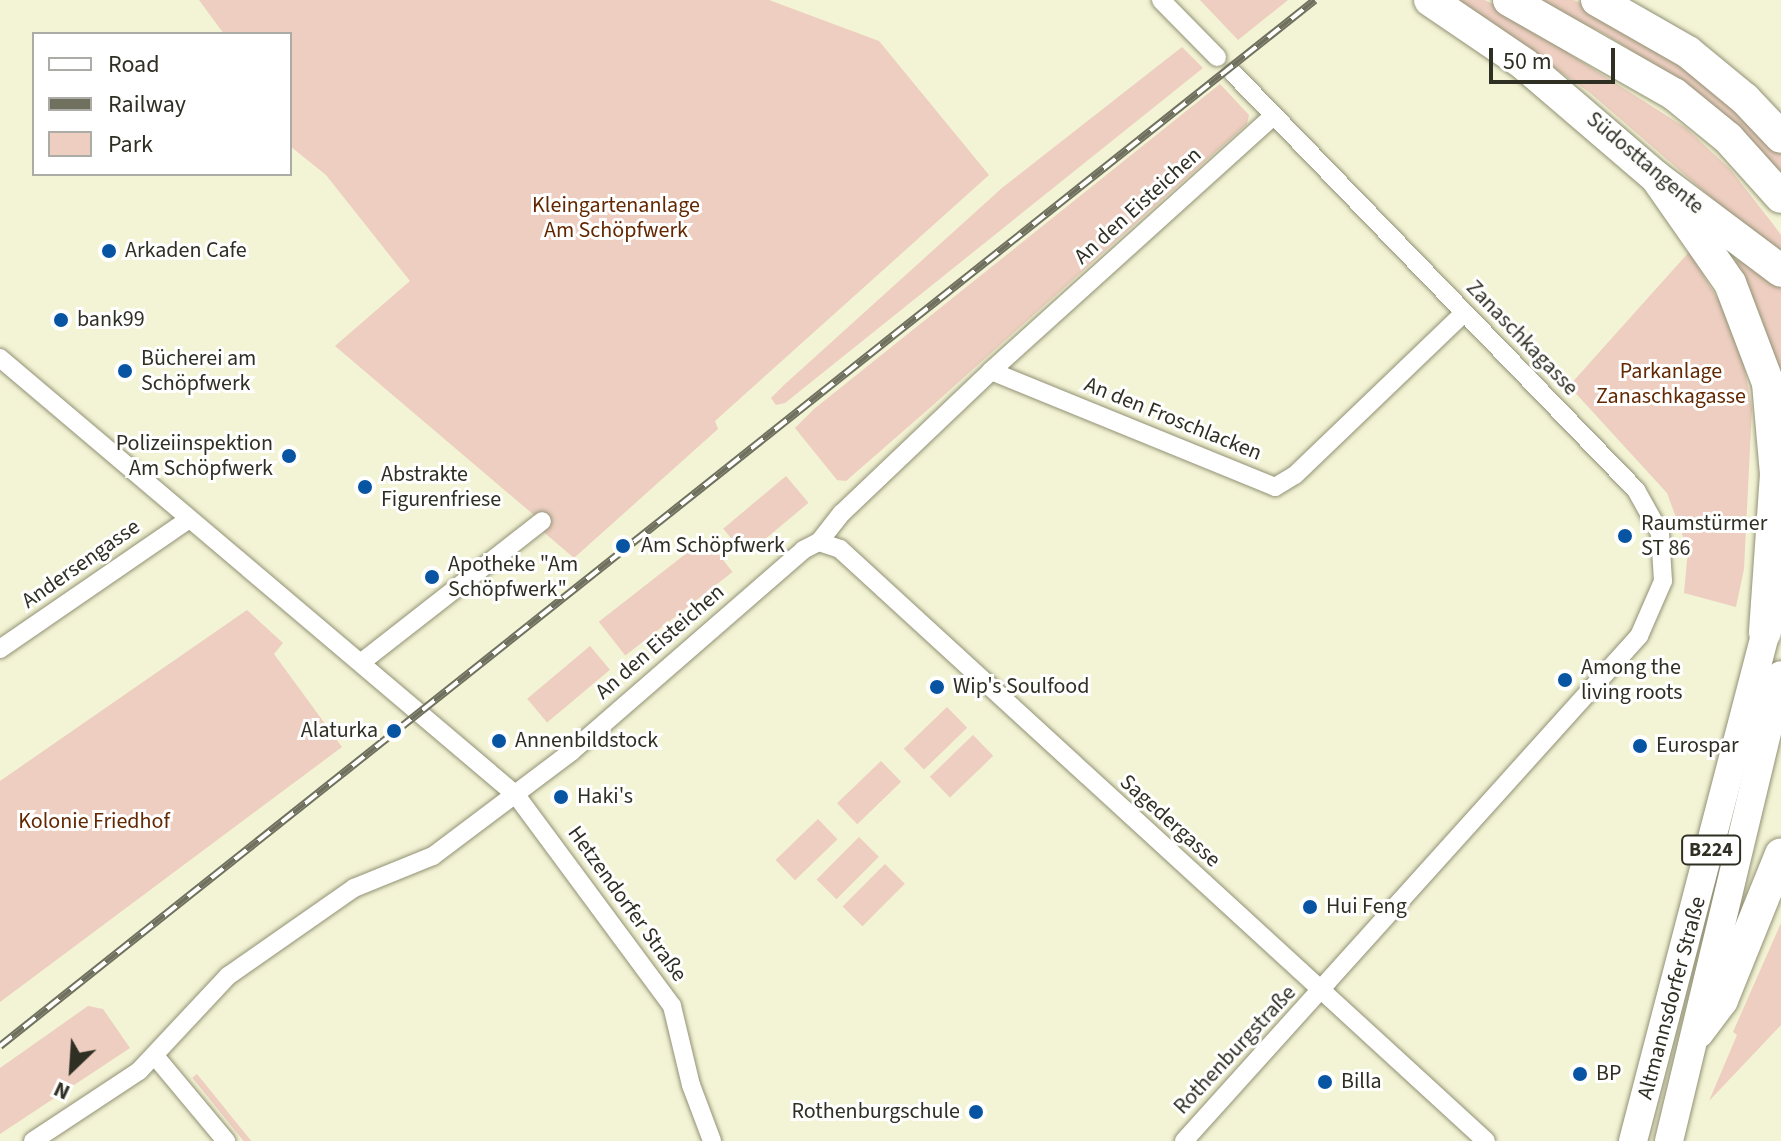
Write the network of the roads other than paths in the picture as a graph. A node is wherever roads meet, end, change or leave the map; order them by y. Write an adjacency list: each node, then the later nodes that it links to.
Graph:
1 (1161, 0): 5 (street)
2 (1430, 0): 9 (highway, Südosttangente)
3 (1509, 0): 10 (highway)
4 (1597, 0): 8 (highway)
5 (1217, 57)
6 (1233, 73): 7 (street, Zanaschkagasse)
7 (1273, 116): 12 (street, Zanaschkagasse); 14 (street, An den Eisteichen)
8 (1781, 137)
9 (1656, 177): 11 (highway, Südosttangente); 19 (highway)
10 (1781, 197)
11 (1781, 271)
12 (1464, 313): 14 (street, An den Froschlacken); 25 (street, Zanaschkagasse)
13 (0, 358): 15 (street)
14 (991, 371): 17 (street, An den Eisteichen)
15 (189, 519): 20 (street, Andersengasse); 21 (street)
16 (542, 521): 21 (street)
17 (819, 542): 23 (street, An den Eisteichen); 25 (street, Sagedergasse)
18 (1781, 576): 19 (main road, Altmannsdorfer Straße / B224)
19 (1765, 633): 33 (main road, Altmannsdorfer Straße / B224)
20 (0, 649)
21 (363, 661): 23 (street)
22 (1781, 675): 26 (main road, Altmannsdorfer Straße / B224)
23 (516, 795): 27 (street, An den Eisteichen); 28 (street, Hetzendorfer Straße)
24 (1781, 854): 26 (highway)
25 (1321, 991): 31 (street, Rothenburgstraße); 32 (street, Sagedergasse)
26 (1698, 1032): 34 (main road, Altmannsdorfer Straße / B224)
27 (155, 1056): 29 (street, An den Eisteichen); 30 (street)
28 (711, 1140)
29 (33, 1141)
30 (226, 1141)
31 (1184, 1141)
32 (1486, 1141)
33 (1633, 1141)
34 (1669, 1141)

